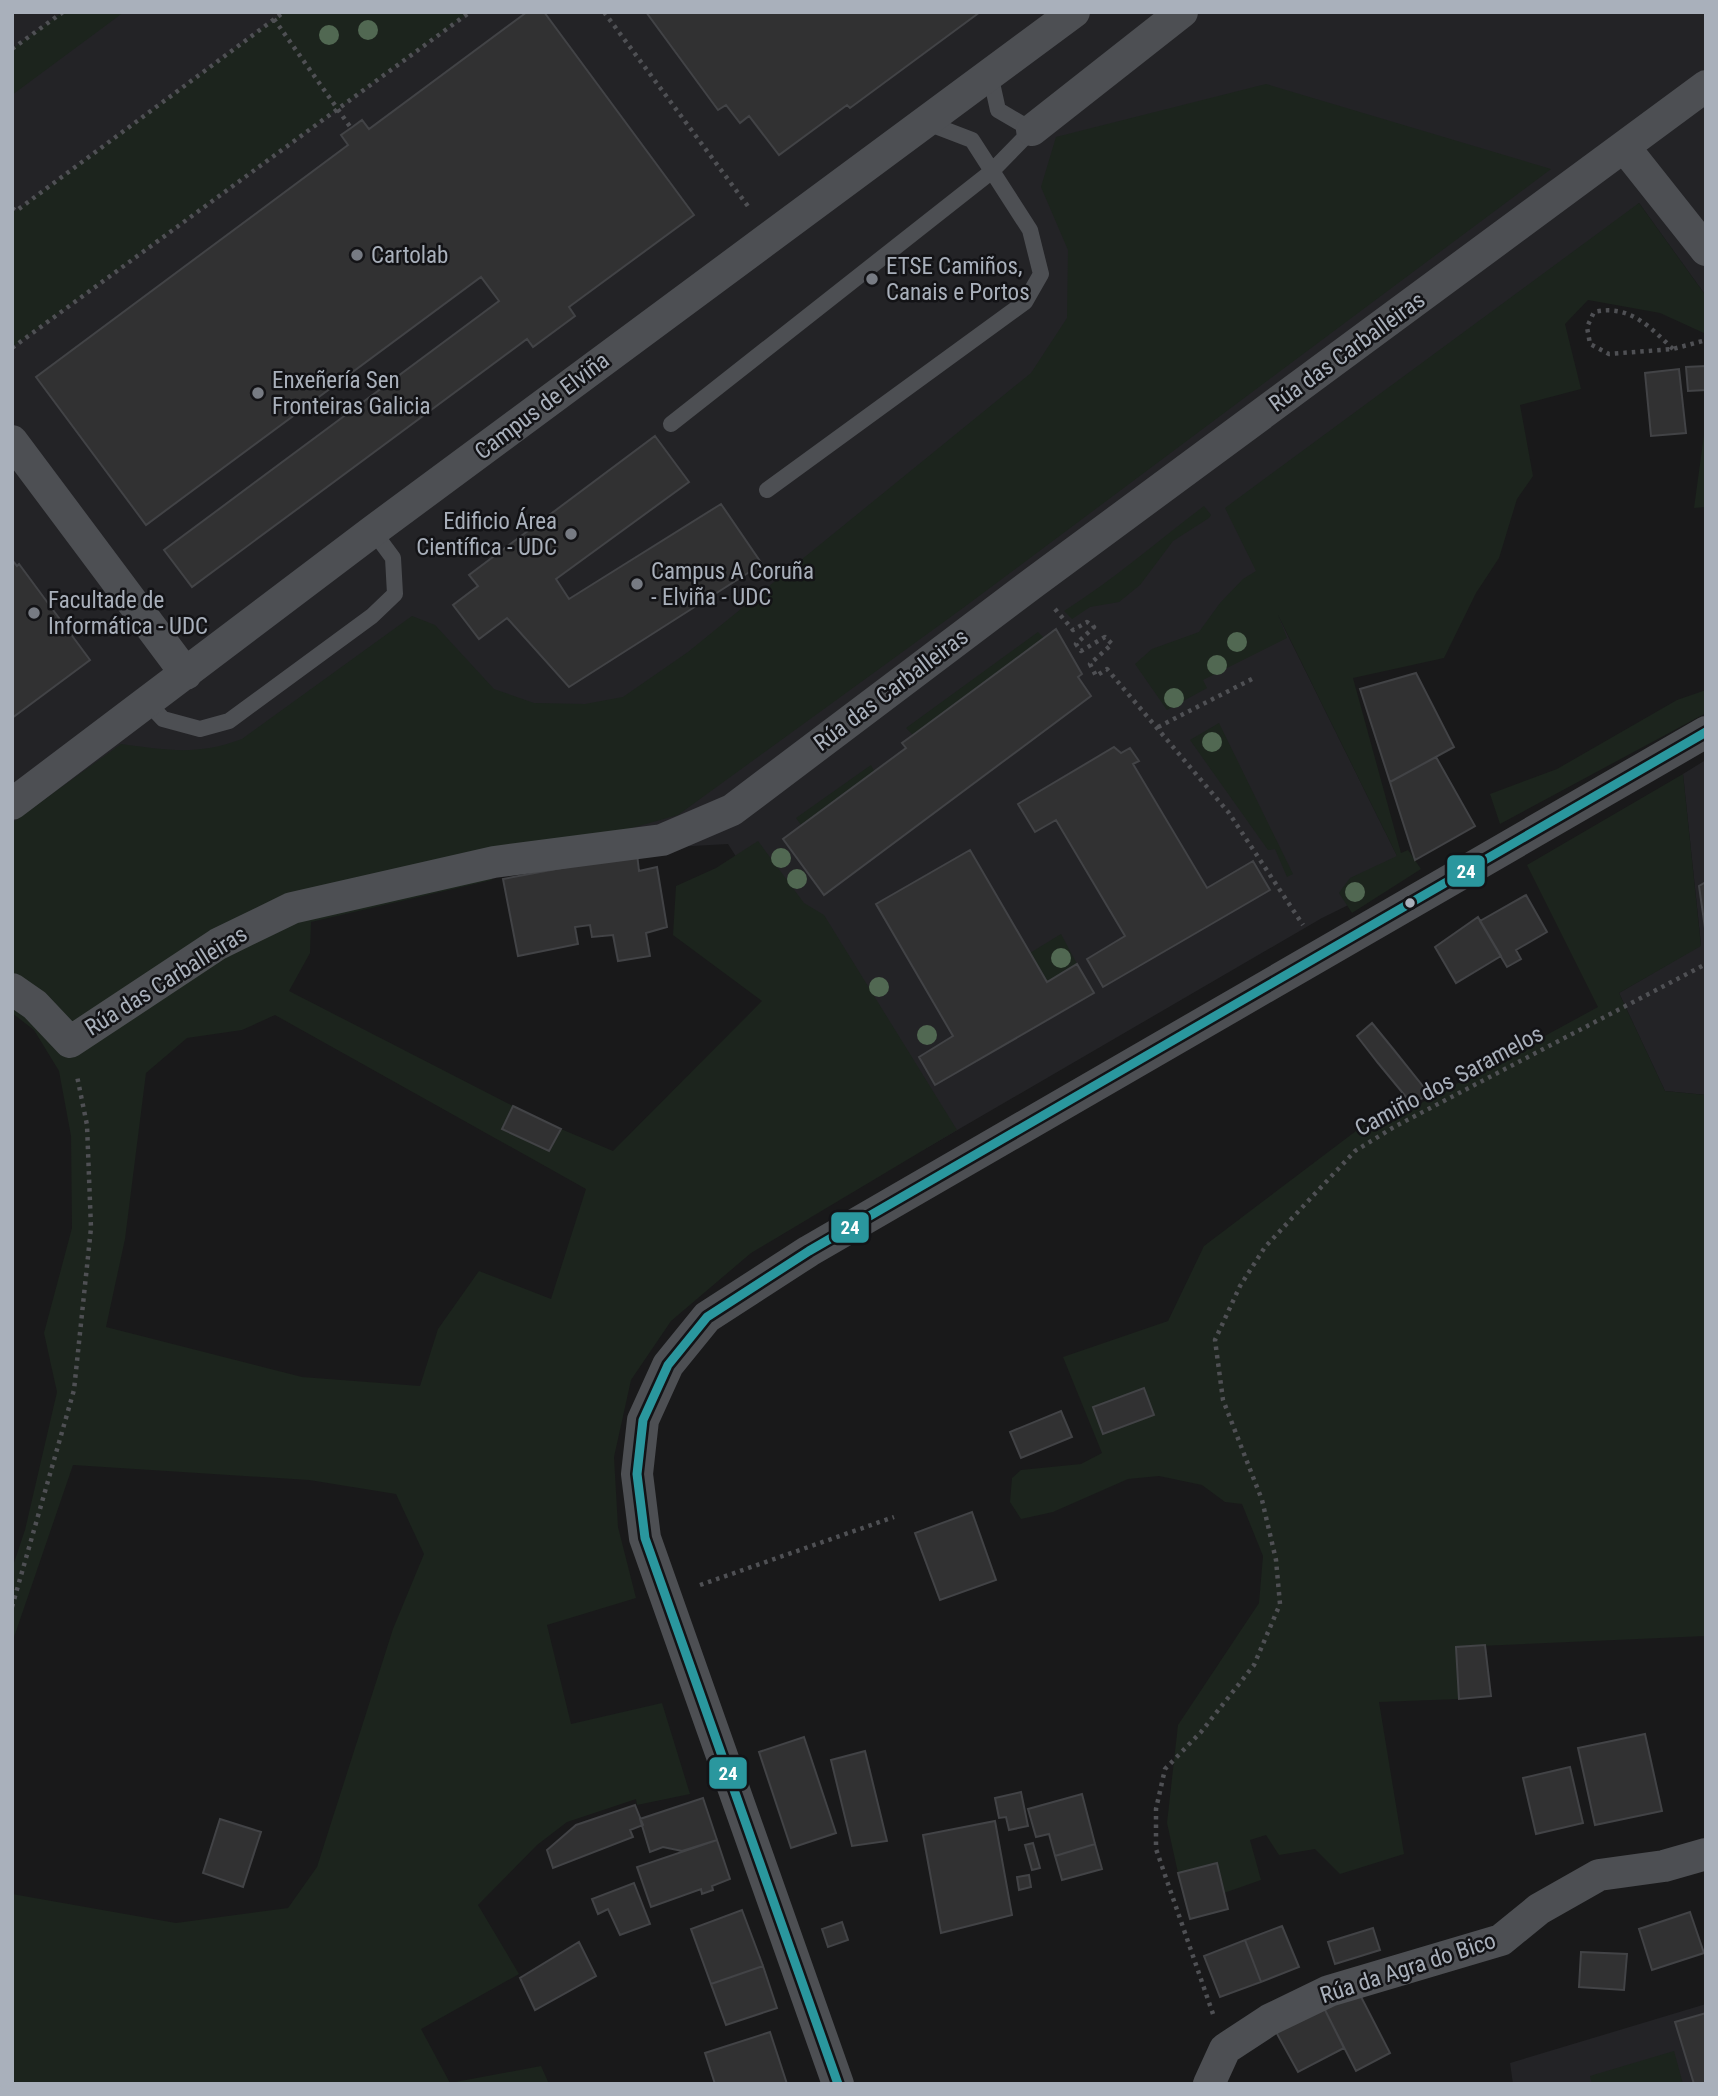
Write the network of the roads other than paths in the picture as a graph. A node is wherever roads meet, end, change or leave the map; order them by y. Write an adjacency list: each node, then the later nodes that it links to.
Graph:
1 (1074, 12): 3 (street, Campus de Elviña)
2 (1182, 12): 6 (street)
3 (990, 74): 5 (street, Campus de Elviña); 6 (lane)
4 (1706, 86): 7 (street, Rúa das Carballeiras)
5 (925, 122): 8 (lane); 13 (street, Campus de Elviña)
6 (1032, 130): 8 (lane)
7 (1625, 148): 9 (street); 18 (street, Rúa das Carballeiras)
8 (990, 172): 10 (lane); 12 (lane)
9 (1706, 250)
10 (671, 424)
11 (12, 441): 14 (street)
12 (767, 491)
13 (373, 531): 14 (street, Campus de Elviña); 15 (lane)
14 (186, 674): 15 (street, Campus de Elviña)
15 (148, 703): 17 (street, Campus de Elviña)
16 (1706, 732): 20 (street)
17 (12, 804)
18 (12, 989)
19 (1706, 1854): 21 (street, Rúa da Agra do Bico)
20 (838, 2084)
21 (1209, 2084)

